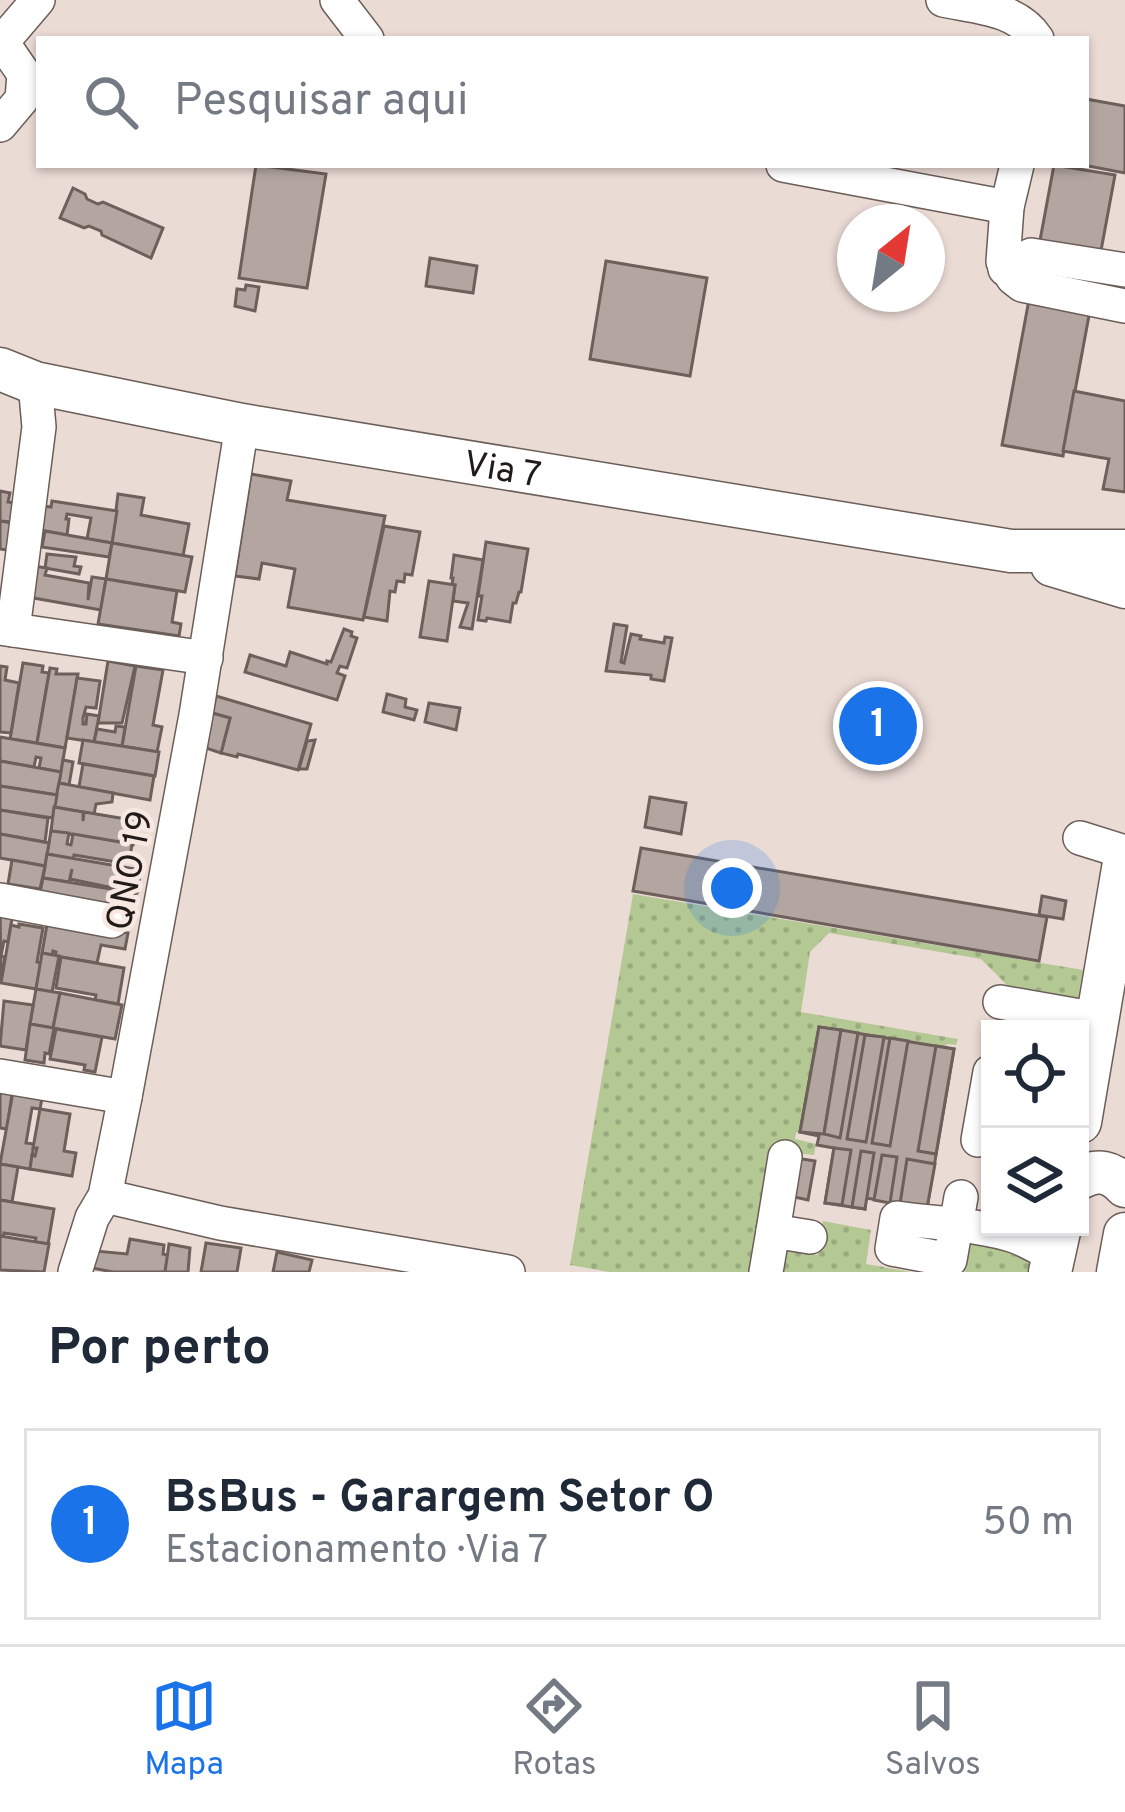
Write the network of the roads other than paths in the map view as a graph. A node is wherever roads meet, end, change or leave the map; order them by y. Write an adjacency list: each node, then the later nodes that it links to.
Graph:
1 (38, 0): 6 (street)
2 (337, 0): 4 (street)
3 (943, 0): 5 (street)
4 (365, 36)
5 (1034, 36)
6 (2, 40): 7 (street)
7 (0, 125)
8 (799, 168): 10 (street)
9 (1016, 168): 10 (street)
10 (1007, 207): 11 (street)
11 (1005, 268): 12 (street); 13 (street)
12 (1125, 271)
13 (1125, 306)
14 (18, 376): 15 (main road, Via 7); 19 (street)
15 (242, 425): 16 (main road, Via 7); 20 (street, QNO 19)
16 (1011, 551): 17 (main road, Via 7); 18 (main road, Via 7)
17 (1125, 551)
18 (1125, 587)
19 (6, 629): 20 (street)
20 (206, 658): 29 (street, QNO 19)
21 (1080, 838): 22 (street)
22 (1125, 855): 26 (main road)
23 (0, 900): 24 (street, QNO 19)
24 (112, 921)
25 (999, 1015): 26 (street)
26 (1097, 1019): 27 (main road)
27 (1089, 1068)
28 (0, 1076): 29 (street)
29 (125, 1097): 35 (street, QNO 19)
30 (981, 1123): 31 (street)
31 (978, 1140)
32 (785, 1157): 37 (street)
33 (1089, 1175): 34 (main road)
34 (1125, 1186)
35 (105, 1196): 41 (street, QNO 19); 42 (street)
36 (959, 1212): 40 (street)
37 (773, 1231): 39 (street); 43 (street)
38 (1125, 1234): 44 (main road)
39 (810, 1237)
40 (1054, 1251)
41 (75, 1272)
42 (508, 1272)
43 (766, 1272)
44 (1118, 1272)

